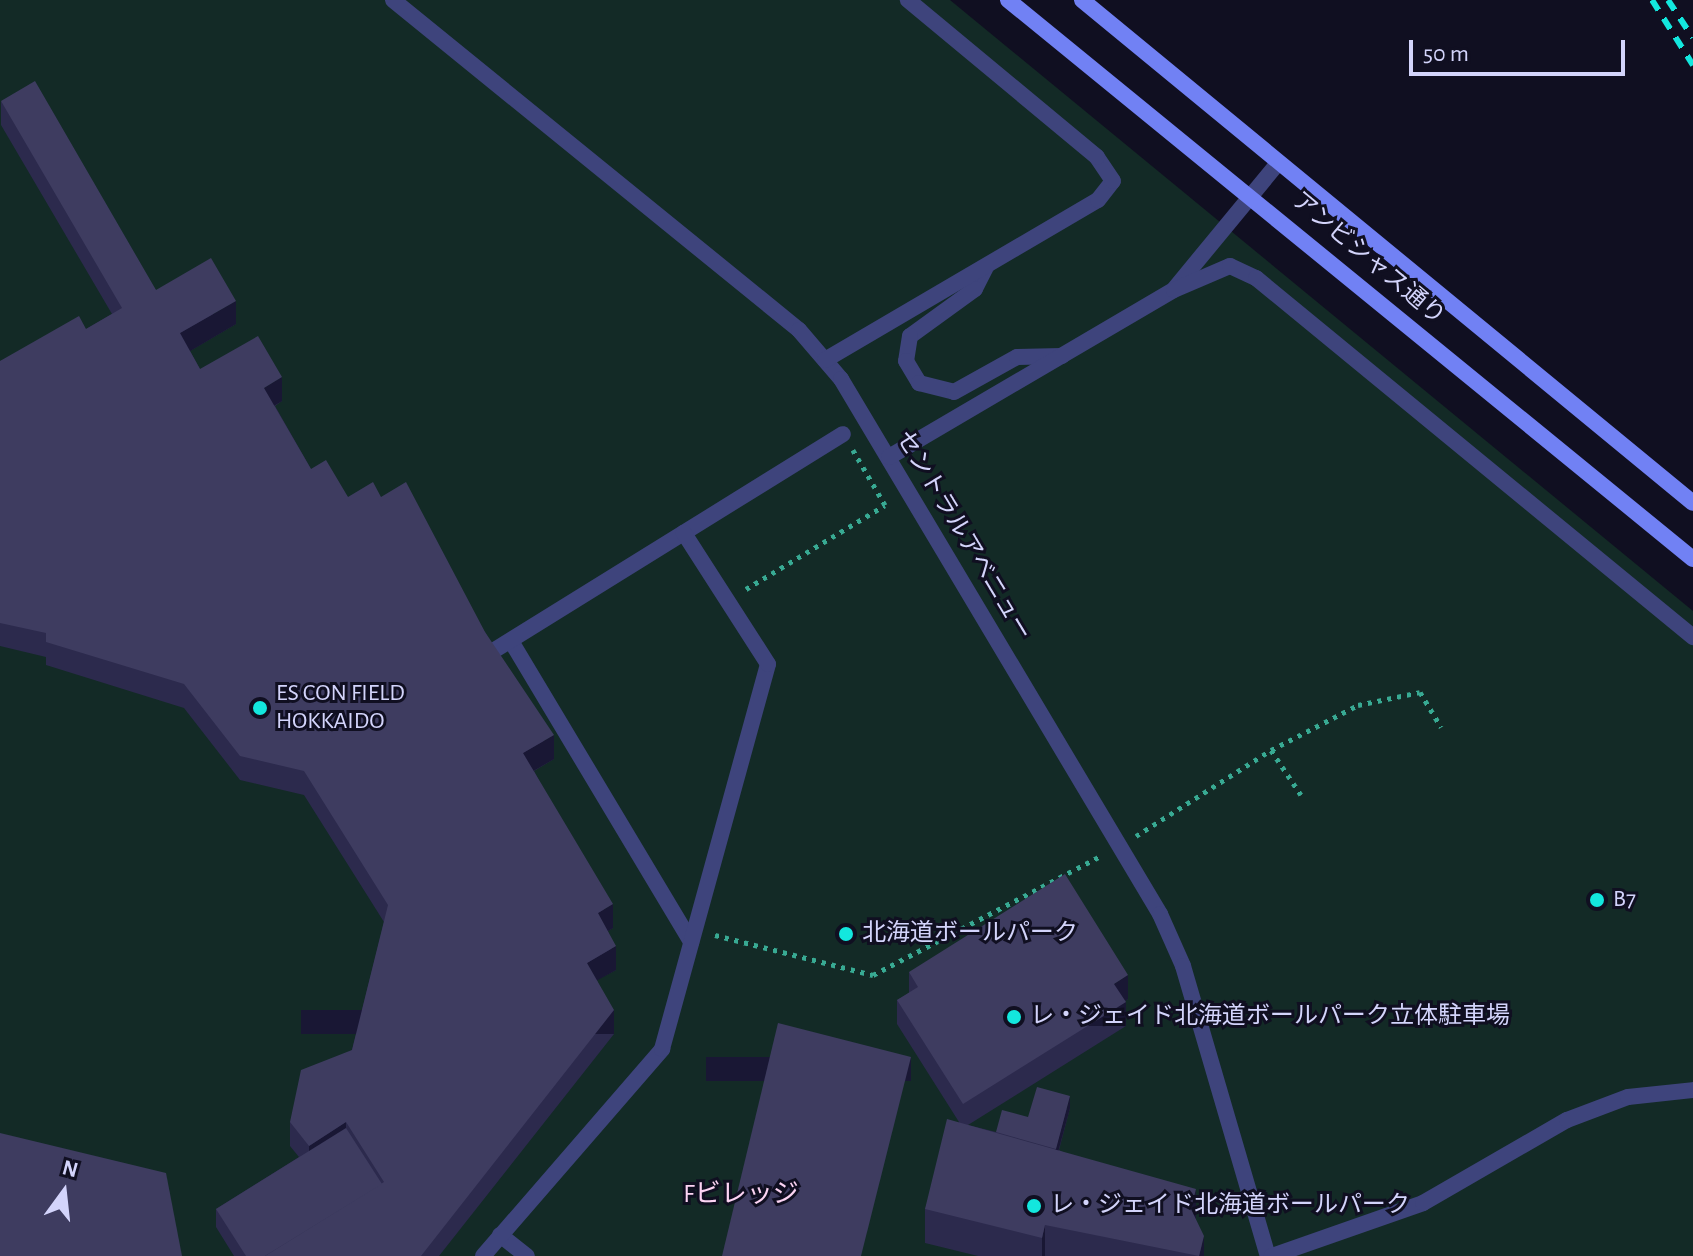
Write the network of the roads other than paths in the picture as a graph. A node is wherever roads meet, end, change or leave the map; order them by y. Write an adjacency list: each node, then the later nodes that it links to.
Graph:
1 (393, 0): 10 (street, セントラルアベニュー)
2 (908, 0): 7 (street)
3 (1008, 0): 6 (street, アンビシャス通り)
4 (1082, 0): 5 (street, アンビシャス通り)
5 (1278, 163): 6 (street); 13 (street, アンビシャス通り)
6 (1253, 196): 8 (street); 15 (street, アンビシャス通り)
7 (986, 267): 9 (street); 10 (street)
8 (1174, 290): 9 (street); 16 (street)
9 (1063, 356): 12 (street)
10 (825, 360): 12 (street, セントラルアベニュー)
11 (843, 434): 14 (street)
12 (889, 457): 24 (street, セントラルアベニュー)
13 (1693, 503)
14 (684, 533): 17 (street); 19 (street)
15 (1693, 559)
16 (1693, 637)
17 (511, 641): 18 (street); 19 (street)
18 (485, 656)
19 (693, 936): 21 (street)
20 (1693, 1090): 24 (street)
21 (500, 1235): 22 (street); 23 (street)
22 (483, 1256)
23 (527, 1256)
24 (1270, 1256)

